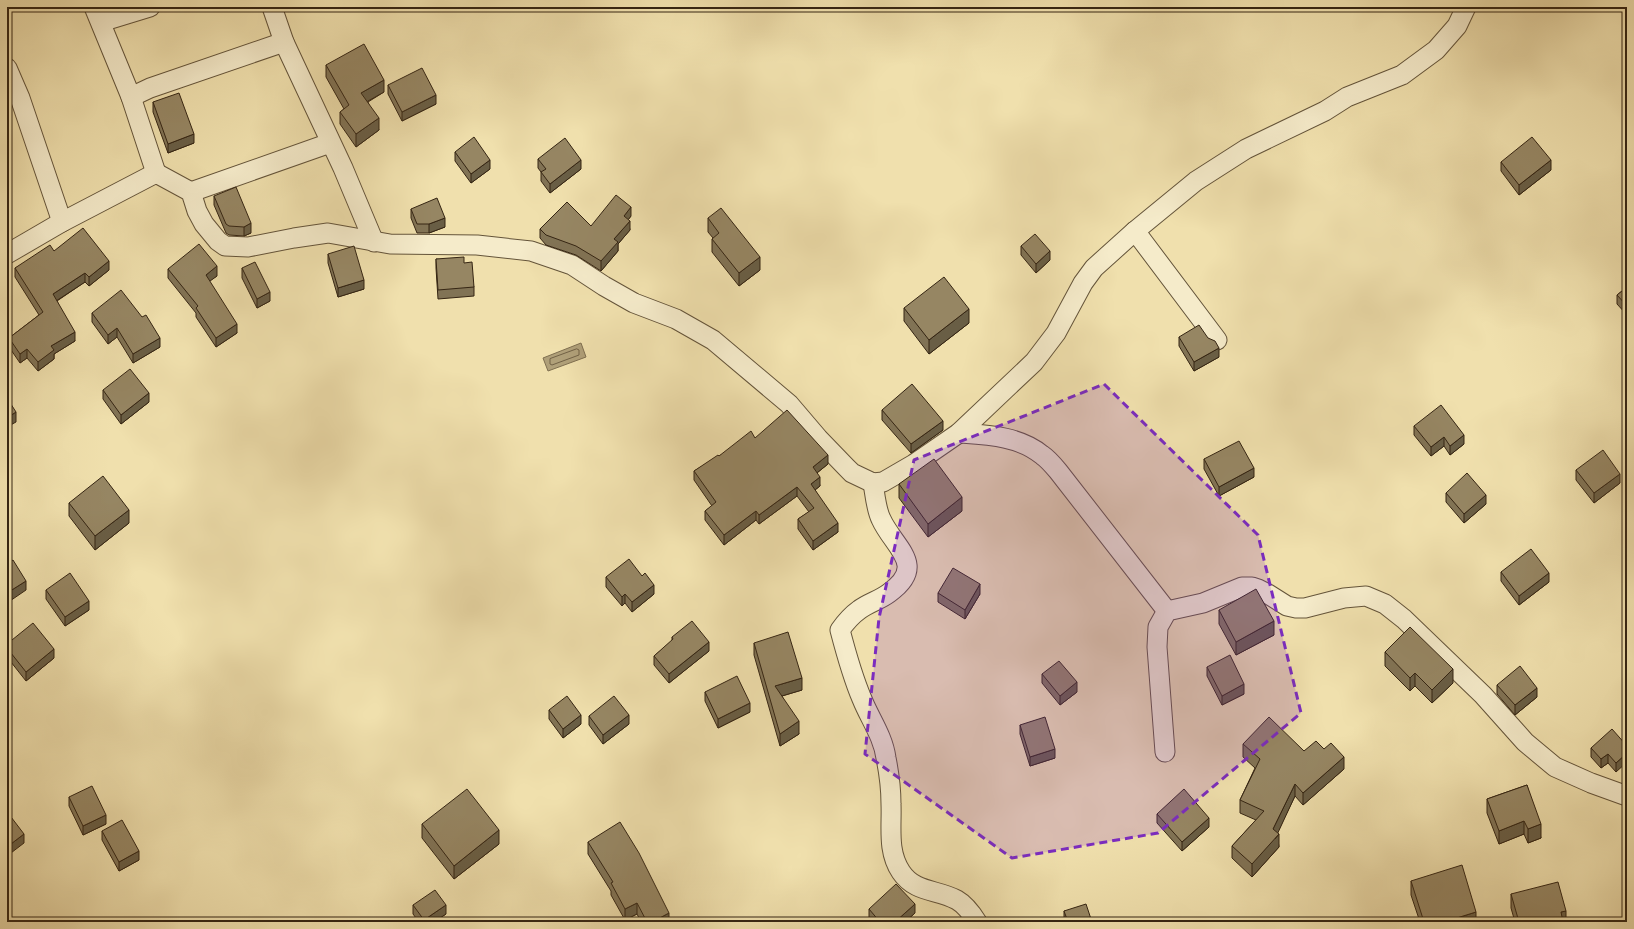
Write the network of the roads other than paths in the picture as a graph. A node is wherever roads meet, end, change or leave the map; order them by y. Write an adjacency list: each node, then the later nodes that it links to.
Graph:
1 (150, 7): 4 (street)
2 (272, 7): 5 (street)
3 (1466, 7): 12 (street)
4 (97, 14): 7 (street)
5 (284, 42): 7 (street); 8 (street)
6 (7, 68): 11 (street)
7 (130, 97): 9 (street)
8 (330, 143): 10 (street); 13 (street)
9 (156, 174): 10 (street); 11 (street)
10 (191, 192): 13 (street)
11 (62, 222): 14 (street)
12 (1135, 232): 15 (street); 16 (street)
13 (374, 242): 17 (street)
14 (7, 254)
15 (1217, 340)
16 (959, 432): 17 (street); 18 (street)
17 (873, 483): 21 (street)
18 (1167, 612): 19 (street); 20 (street)
19 (1165, 752)
20 (1627, 796)
21 (977, 922)

